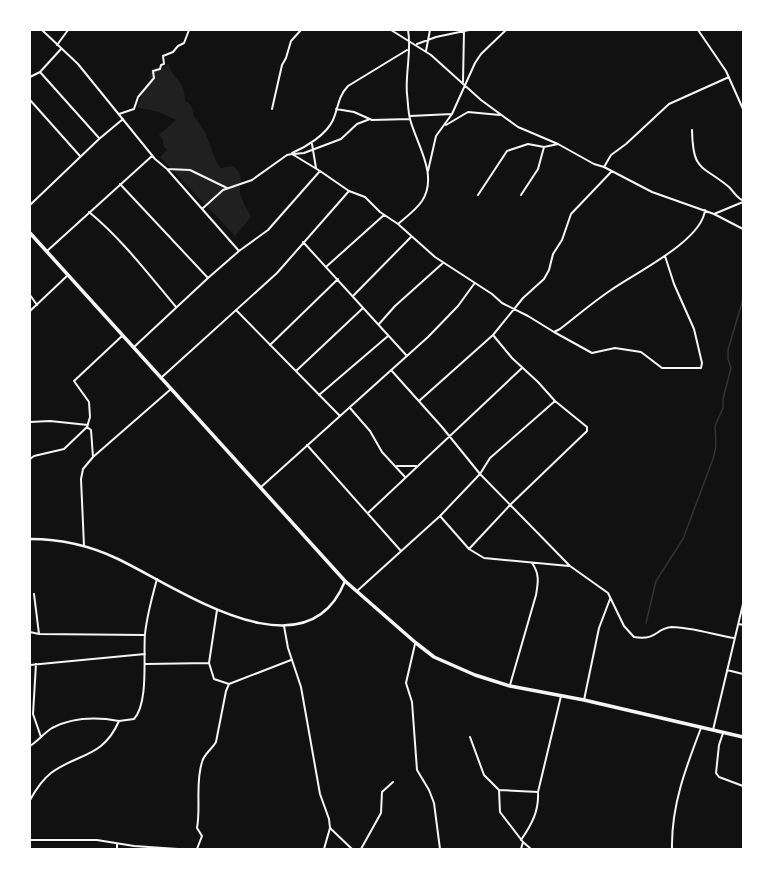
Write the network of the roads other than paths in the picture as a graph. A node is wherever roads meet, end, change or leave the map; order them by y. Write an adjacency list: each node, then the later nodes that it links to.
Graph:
1 (42, 30): 15 (street)
2 (68, 30): 15 (street)
3 (188, 30): 28 (street)
4 (300, 30): 25 (street)
5 (392, 30): 13 (street)
6 (408, 30): 13 (street)
7 (430, 30): 12 (street)
8 (469, 30): 11 (street)
9 (506, 30): 23 (street)
10 (698, 30): 21 (street)
11 (464, 31): 12 (street); 22 (street)
12 (427, 41): 14 (street); 18 (street)
13 (410, 43): 14 (street); 17 (street)
14 (416, 44): 18 (street)
15 (57, 45): 16 (street)
16 (61, 49): 19 (street); 28 (street)
17 (408, 50): 26 (street); 31 (street)
18 (426, 51): 22 (street)
19 (40, 72): 20 (street); 36 (street)
20 (30, 77)
21 (729, 77): 27 (street); 44 (street)
22 (463, 82): 23 (street)
23 (466, 85): 29 (street); 30 (street)
24 (30, 100): 42 (street)
25 (272, 109)
26 (336, 109): 33 (street); 37 (street)
27 (743, 109)
28 (119, 114): 32 (street)
29 (452, 114): 31 (street); 34 (street)
30 (501, 115): 34 (street); 38 (street)
31 (410, 118): 33 (street); 49 (street)
32 (123, 119): 36 (street); 43 (street)
33 (370, 119): 40 (street)
34 (445, 126): 49 (street)
35 (692, 130): 55 (street)
36 (99, 139): 42 (street)
37 (312, 144): 40 (street); 41 (street)
38 (558, 144): 39 (street); 44 (street)
39 (544, 147): 53 (street); 54 (street)
40 (313, 149): 41 (street); 45 (street)
41 (292, 154): 45 (street); 51 (street)
42 (80, 156): 56 (street)
43 (152, 156): 46 (street); 50 (street)
44 (604, 167): 48 (street)
45 (316, 168): 47 (street)
46 (167, 169): 51 (street); 57 (street)
47 (320, 171): 52 (street); 68 (street)
48 (612, 171): 58 (street); 81 (street)
49 (427, 174): 62 (street)
50 (120, 184): 59 (street); 73 (street)
51 (228, 188): 57 (street)
52 (349, 191): 61 (street); 66 (street)
53 (478, 195)
54 (521, 195)
55 (742, 201): 60 (street)
56 (30, 204)
57 (202, 209): 68 (street)
58 (705, 210): 60 (street); 69 (street)
59 (89, 212): 67 (street); 79 (street)
60 (714, 214): 63 (street)
61 (384, 215): 62 (street); 71 (street)
62 (398, 224): 65 (street)
63 (743, 229)
64 (30, 233): 67 (highway)
65 (411, 237): 70 (street); 77 (street)
66 (303, 242): 71 (street); 82 (street)
67 (46, 251): 72 (highway)
68 (238, 251): 73 (street)
69 (665, 256): 85 (street); 85 (street)
70 (443, 263): 75 (street); 84 (street)
71 (327, 266): 74 (street)
72 (68, 275): 78 (street); 86 (highway)
73 (208, 278): 79 (street)
74 (338, 279): 77 (street); 89 (street)
75 (474, 284): 81 (street); 91 (street)
76 (30, 295): 78 (street)
77 (353, 296): 80 (street)
78 (38, 305): 83 (street)
79 (176, 307): 90 (street)
80 (363, 308): 84 (street); 94 (street)
81 (513, 309): 85 (street); 87 (street)
82 (236, 310): 89 (street); 95 (street)
83 (30, 311)
84 (379, 324): 88 (street)
85 (554, 332)
86 (123, 335): 90 (highway); 103 (street)
87 (493, 335): 92 (street); 98 (street)
88 (388, 336): 91 (street); 97 (street)
89 (270, 345): 94 (street)
90 (134, 347): 95 (highway)
91 (407, 356): 93 (street)
92 (522, 368): 99 (street); 104 (street)
93 (391, 370): 98 (street); 100 (street)
94 (296, 371): 97 (street)
95 (161, 378): 96 (highway)
96 (172, 389): 106 (street); 112 (highway)
97 (319, 395): 101 (street)
98 (419, 401): 104 (street)
99 (555, 401): 110 (street); 113 (street)
100 (350, 408): 101 (street); 108 (street)
101 (340, 417): 105 (street)
102 (30, 422): 103 (street)
103 (87, 426): 106 (street); 107 (street)
104 (450, 436): 109 (street); 110 (street)
105 (307, 445): 112 (street); 114 (street)
106 (92, 457): 117 (street)
107 (30, 459)
108 (396, 466): 109 (street); 111 (street)
109 (418, 466): 111 (street)
110 (480, 474): 113 (street); 115 (street)
111 (406, 477): 114 (street)
112 (261, 487): 123 (highway)
113 (511, 504): 118 (street); 121 (street)
114 (368, 513): 119 (street)
115 (440, 516): 118 (street); 119 (street)
116 (30, 539): 117 (street)
117 (84, 546): 122 (street)
118 (469, 549): 120 (street)
119 (401, 550): 124 (street)
120 (531, 563): 121 (street); 146 (street)
121 (570, 566): 126 (street)
122 (156, 579): 128 (street); 134 (street)
123 (345, 581): 124 (highway); 131 (street)
124 (357, 591): 136 (highway)
125 (34, 594): 133 (street)
126 (610, 598): 135 (street); 148 (street)
127 (743, 604): 129 (street)
128 (217, 610): 131 (street); 139 (street)
129 (739, 624): 130 (street); 135 (street)
130 (743, 625)
131 (284, 626): 138 (street)
132 (30, 632): 133 (street)
133 (39, 634): 134 (street)
134 (145, 634): 137 (street)
135 (734, 638): 143 (street)
136 (416, 643): 146 (highway); 172 (street)
137 (145, 654): 140 (street); 141 (street)
138 (292, 660): 145 (street); 162 (street)
139 (209, 663): 141 (street); 145 (street)
140 (36, 664): 142 (street); 153 (street)
141 (146, 664): 149 (street)
142 (30, 665)
143 (727, 670): 144 (street); 151 (street)
144 (743, 674)
145 (229, 684): 168 (street)
146 (510, 686): 147 (highway)
147 (562, 696): 148 (highway); 160 (street)
148 (584, 700): 150 (highway)
149 (119, 721): 153 (street); 161 (street)
150 (701, 728): 151 (highway); 175 (street)
151 (713, 731): 152 (highway)
152 (723, 733): 155 (highway); 158 (street)
153 (41, 737): 156 (street)
154 (470, 737): 159 (street)
155 (743, 737)
156 (30, 746)
157 (393, 782): 171 (street)
158 (743, 786)
159 (498, 790): 160 (street); 164 (street)
160 (538, 792): 164 (street)
161 (30, 800)
162 (330, 828): 169 (street); 170 (street)
163 (30, 840): 165 (street)
164 (522, 841): 173 (street); 174 (street)
165 (117, 844): 166 (street); 167 (street)
166 (116, 849)
167 (178, 849)
168 (196, 849)
169 (324, 849)
170 (352, 849)
171 (361, 849)
172 (440, 849)
173 (521, 849)
174 (531, 849)
175 (672, 849)

